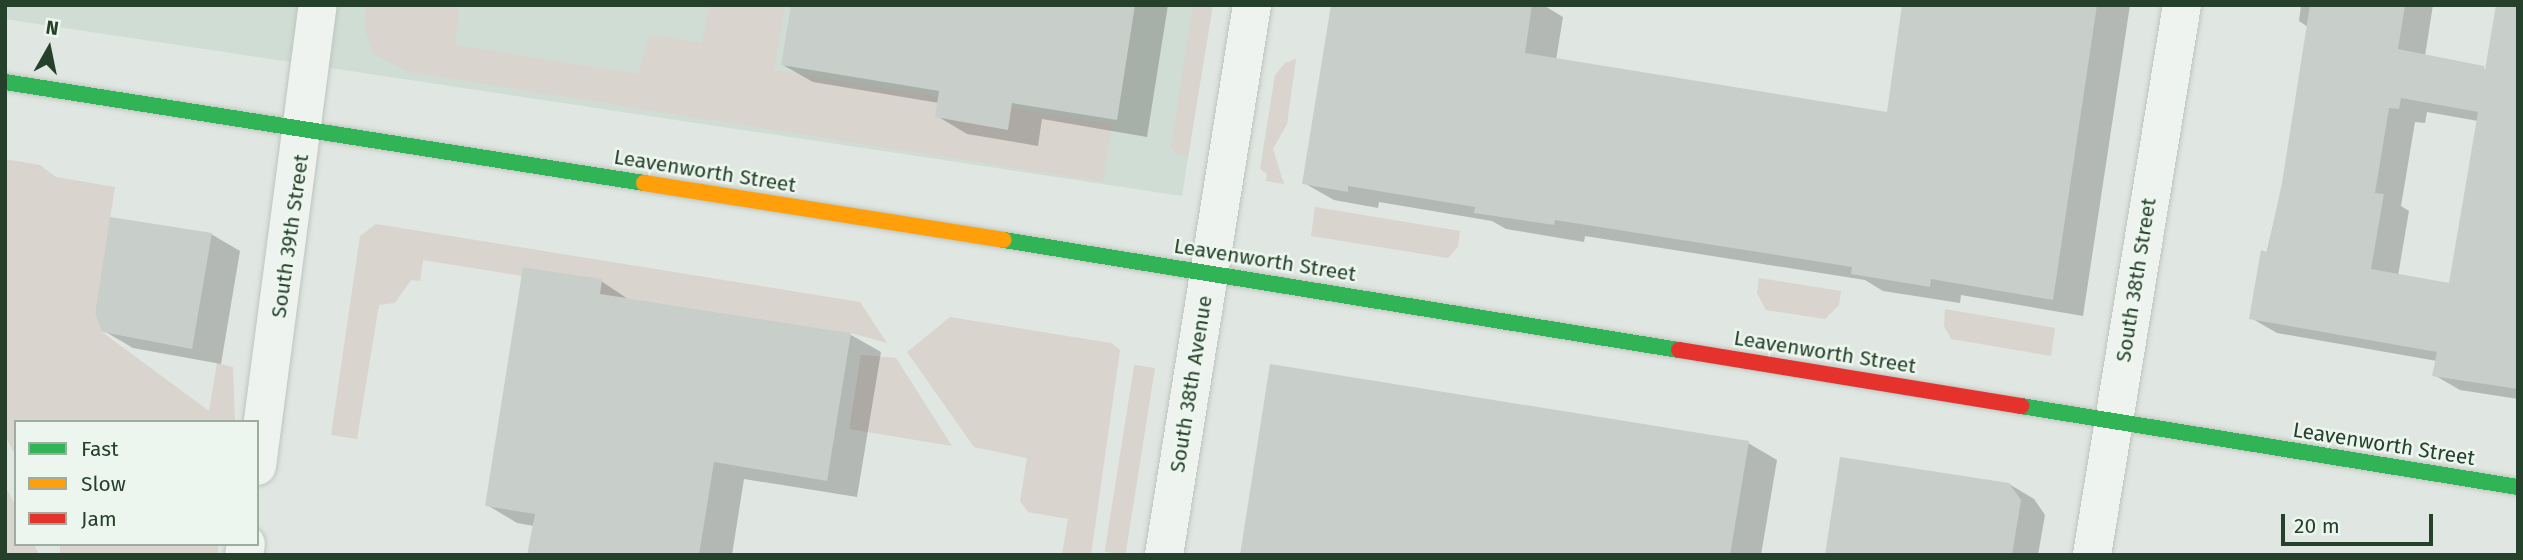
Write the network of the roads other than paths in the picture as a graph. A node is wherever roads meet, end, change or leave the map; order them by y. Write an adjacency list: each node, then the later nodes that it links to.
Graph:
1 (318, 5): 5 (street, South 39th Street)
2 (1252, 5): 6 (street, South 38th Avenue)
3 (2182, 5): 7 (street, South 38th Street)
4 (5, 82): 5 (main road, Leavenworth Street)
5 (305, 129): 6 (main road, Leavenworth Street); 8 (street, South 39th Street)
6 (1209, 272): 7 (main road, Leavenworth Street); 10 (street, South 38th Avenue)
7 (2112, 421): 9 (main road, Leavenworth Street); 11 (street, South 38th Street)
8 (259, 452)
9 (2518, 487)
10 (1164, 555)
11 (2092, 555)

